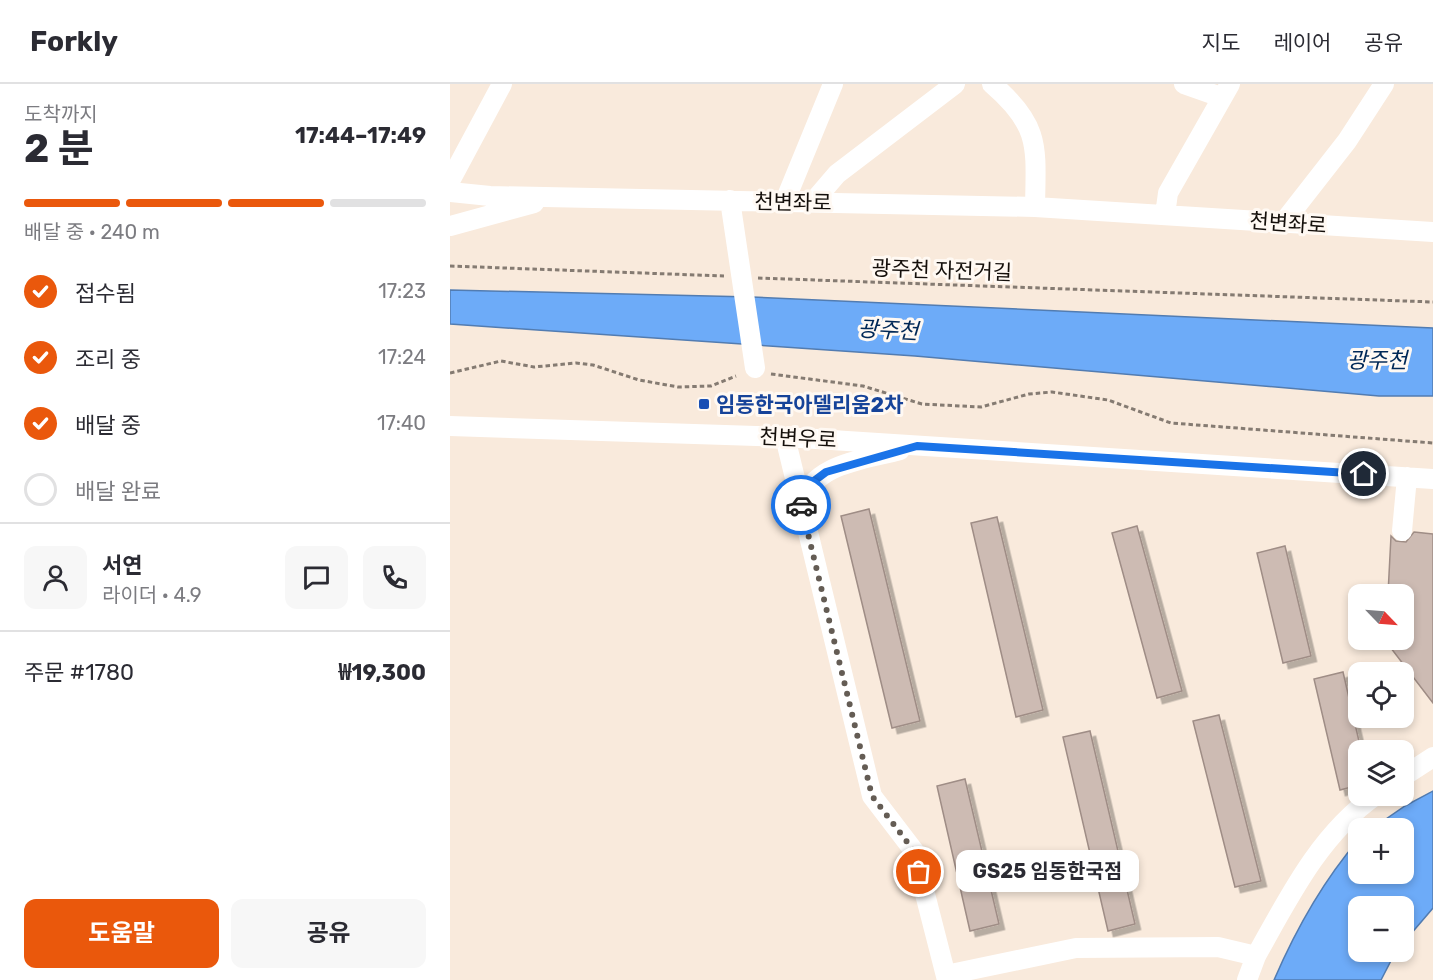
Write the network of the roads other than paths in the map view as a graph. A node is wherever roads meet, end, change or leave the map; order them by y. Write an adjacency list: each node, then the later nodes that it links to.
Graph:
1 (502, 84): 8 (street)
2 (831, 84): 12 (street)
3 (955, 84): 13 (street)
4 (992, 84): 14 (street)
5 (1184, 84): 7 (street)
6 (1384, 84): 16 (street)
7 (1225, 90): 15 (street)
8 (450, 181)
9 (450, 192): 10 (street, 천변좌로)
10 (550, 198): 11 (street, 천변좌로); 17 (street, 천변좌로)
11 (730, 200): 12 (street, 천변좌로); 19 (street)
12 (785, 201): 13 (street, 천변좌로)
13 (813, 202): 14 (street, 천변좌로)
14 (1035, 207): 15 (street, 천변좌로)
15 (1166, 215): 16 (street, 천변좌로)
16 (1283, 223): 18 (street, 천변좌로)
17 (450, 226)
18 (1433, 232)
19 (760, 370)
20 (450, 426): 21 (street, 천변우로)
21 (784, 437): 22 (street, 천변우로); 25 (street)
22 (917, 446): 23 (street, 천변우로); 25 (street)
23 (1407, 477): 24 (street, 천변우로); 26 (street)
24 (1433, 479)
25 (801, 505): 31 (street)
26 (1402, 531)
27 (1433, 757): 28 (street)
28 (1414, 769)
29 (1361, 806): 30 (street)
30 (1256, 956): 31 (street); 32 (street)
31 (947, 978)
32 (1247, 980)

